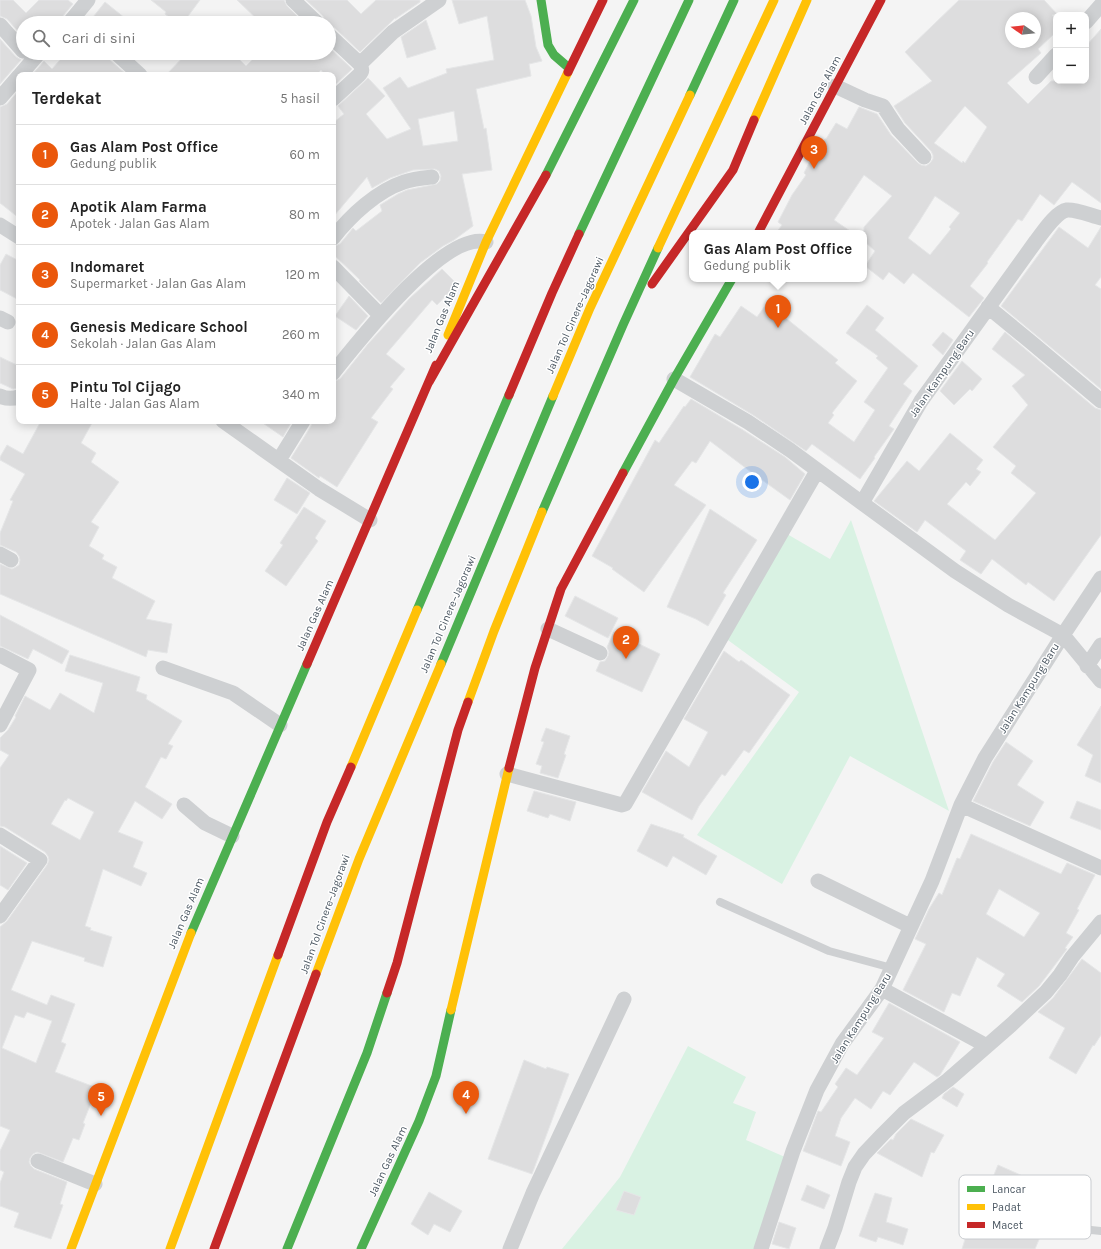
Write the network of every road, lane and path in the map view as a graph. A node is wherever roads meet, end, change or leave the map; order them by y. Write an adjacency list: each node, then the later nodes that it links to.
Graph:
1 (88, 0): 13 (street)
2 (293, 0): 14 (street)
3 (540, 0): 23 (main road)
4 (603, 0): 23 (main road, Jalan Gas Alam)
5 (634, 0): 48 (main road)
6 (689, 0): 89 (main road)
7 (734, 0): 90 (main road, Jalan Tol Cinere–Jagorawi)
8 (774, 0): 45 (main road)
9 (807, 0): 35 (main road)
10 (881, 0): 28 (main road, Jalan Gas Alam)
11 (431, 2): 22 (street)
12 (1101, 5): 15 (street)
13 (79, 16)
14 (310, 16)
15 (1089, 19)
16 (0, 25): 17 (street)
17 (16, 40)
18 (336, 42): 22 (street)
19 (1053, 58): 26 (street)
20 (27, 60): 24 (street)
21 (124, 60): 25 (street)
22 (360, 64): 29 (street)
23 (569, 68): 40 (main road, Jalan Gas Alam)
24 (21, 72)
25 (137, 72)
26 (1036, 77)
27 (16, 79): 30 (street)
28 (835, 86): 31 (street); 36 (main road, Jalan Gas Alam)
29 (336, 96)
30 (0, 98)
31 (924, 157)
32 (432, 177): 38 (street)
33 (1101, 218): 43 (street, Jalan Kampung Baru)
34 (0, 225): 39 (street)
35 (691, 230)
36 (760, 230)
37 (689, 232): 45 (main road)
38 (336, 234)
39 (16, 235)
40 (486, 242): 44 (street); 48 (main road, Jalan Gas Alam)
41 (336, 270): 44 (street)
42 (730, 282): 47 (main road, Jalan Gas Alam)
43 (988, 308): 51 (street); 56 (street, Jalan Kampung Baru)
44 (380, 315): 46 (street)
45 (623, 326): 91 (main road)
46 (336, 369)
47 (674, 379): 55 (street); 59 (main road, Jalan Gas Alam)
48 (429, 382): 57 (main road, Jalan Gas Alam)
49 (0, 396): 50 (street)
50 (16, 398)
51 (1101, 401)
52 (227, 424): 54 (street)
53 (301, 424): 54 (street)
54 (279, 460): 57 (street)
55 (817, 471): 56 (street); 69 (street)
56 (862, 503): 60 (street, Jalan Kampung Baru)
57 (370, 520): 68 (main road, Jalan Gas Alam)
58 (1101, 578): 60 (street)
59 (548, 629): 62 (street); 69 (main road, Jalan Gas Alam)
60 (1063, 635): 64 (street); 71 (street, Jalan Kampung Baru)
61 (1101, 645): 64 (street)
62 (600, 653)
63 (0, 655): 67 (street)
64 (1087, 666): 66 (street)
65 (163, 668): 68 (street)
66 (1101, 681)
67 (0, 725)
68 (280, 725): 73 (main road, Jalan Gas Alam)
69 (507, 774): 92 (main road, Jalan Gas Alam)
70 (184, 805): 73 (street)
71 (961, 805): 74 (street); 79 (street, Jalan Kampung Baru)
72 (0, 836): 77 (street)
73 (232, 836): 85 (main road, Jalan Gas Alam)
74 (1101, 868)
75 (818, 881): 79 (street)
76 (720, 902): 80 (lane)
77 (0, 916)
78 (1101, 922): 83 (street)
79 (910, 926): 80 (street, Jalan Kampung Baru)
80 (892, 968): 81 (street, Jalan Kampung Baru)
81 (882, 989): 83 (street); 94 (street, Jalan Kampung Baru)
82 (624, 999): 93 (street)
83 (987, 1046): 95 (street)
84 (38, 1161): 85 (street)
85 (95, 1184): 88 (main road, Jalan Gas Alam)
86 (1091, 1230): 87 (lane)
87 (1101, 1231)
88 (71, 1249)
89 (170, 1249)
90 (214, 1249)
91 (287, 1249)
92 (361, 1249)
93 (510, 1249)
94 (760, 1249)
95 (827, 1249)

